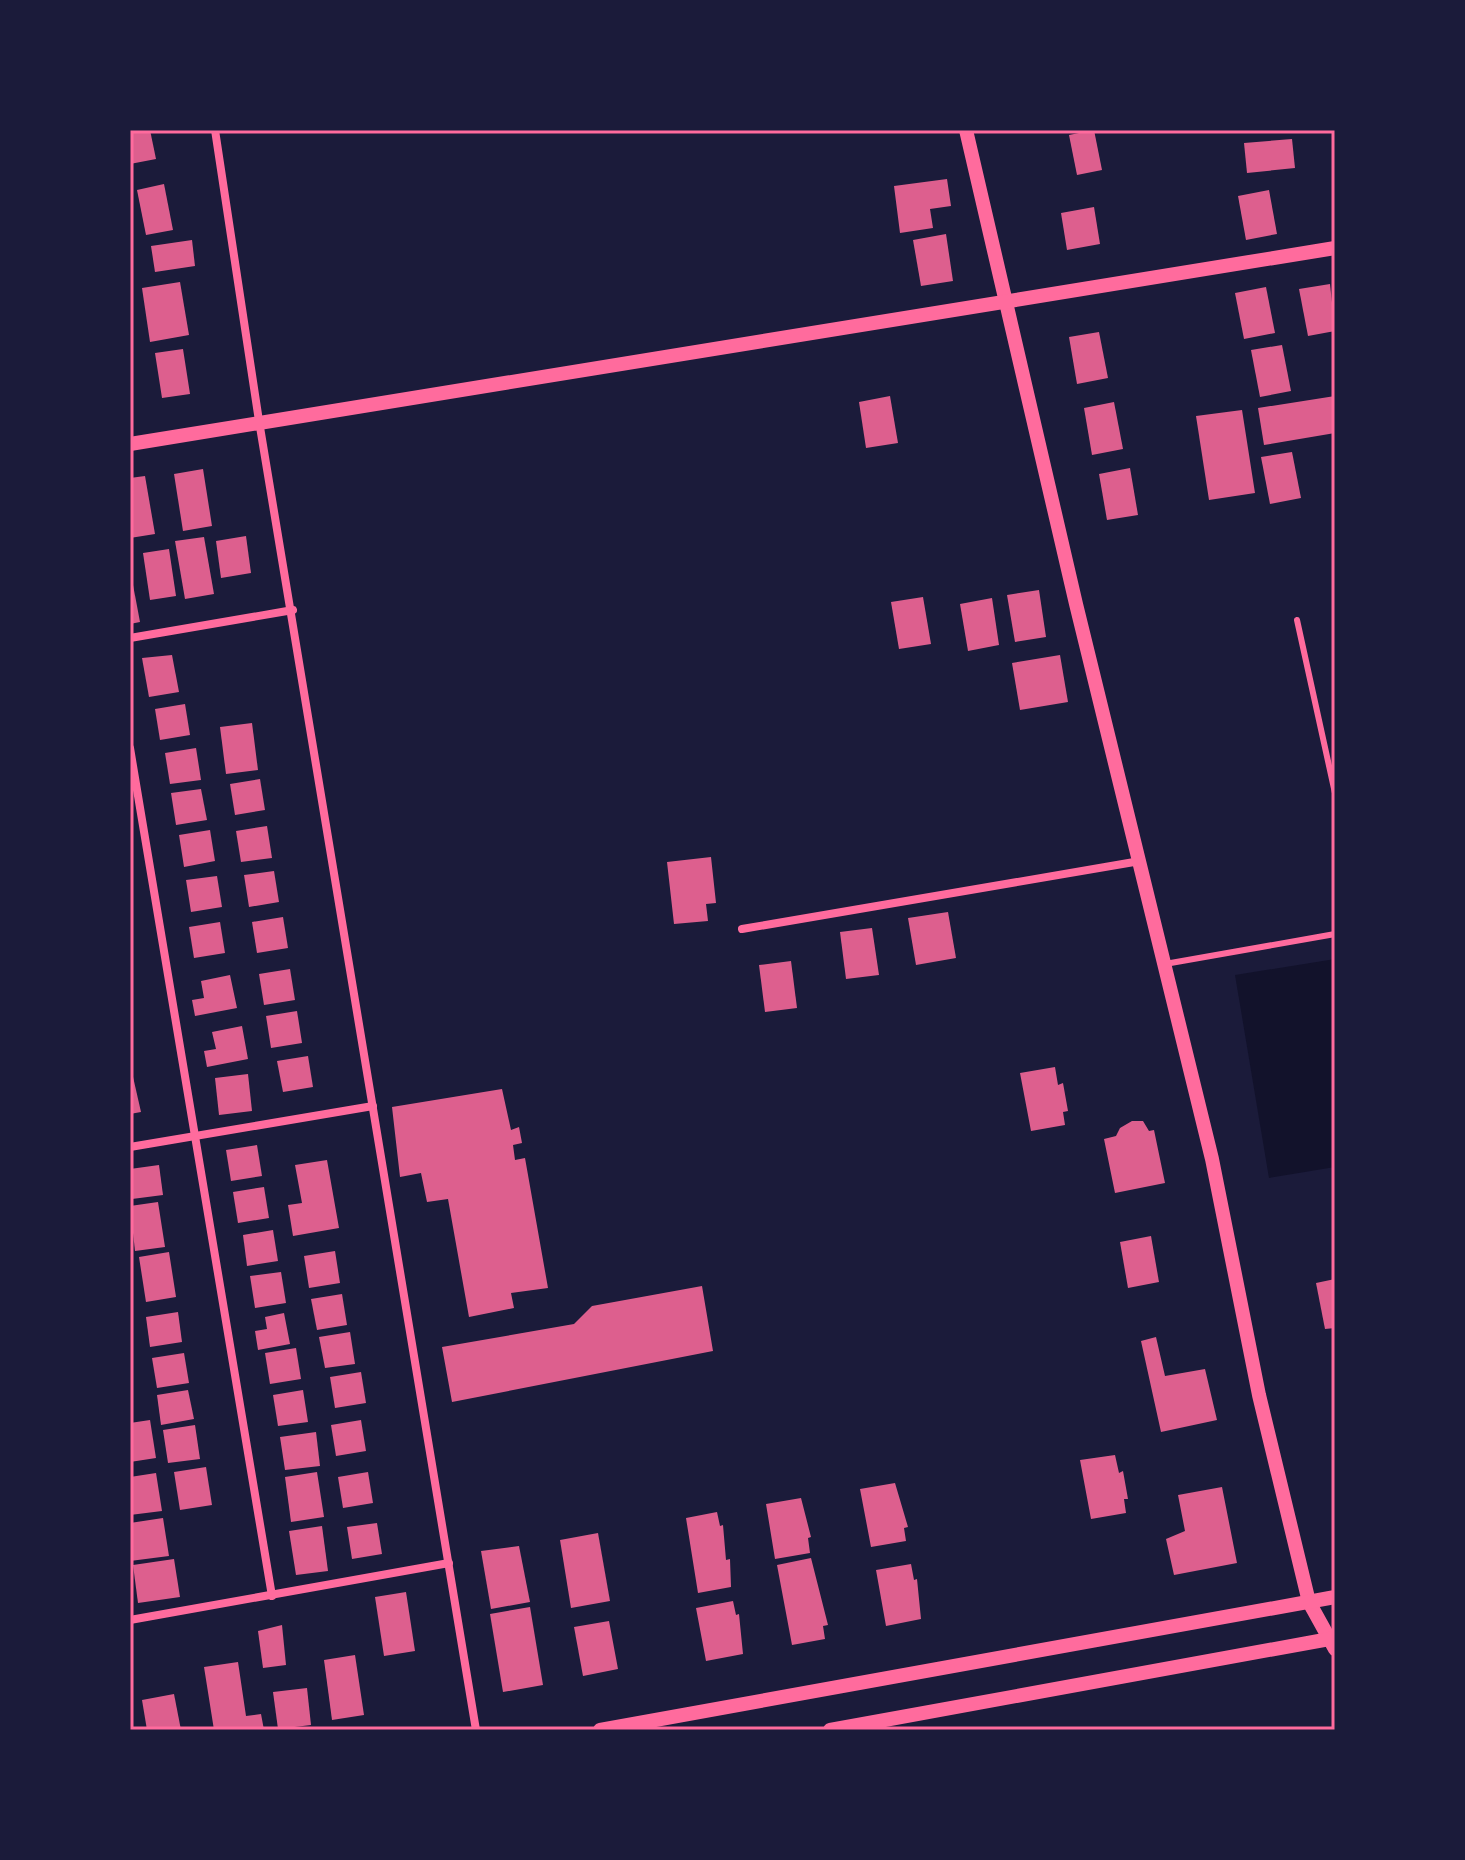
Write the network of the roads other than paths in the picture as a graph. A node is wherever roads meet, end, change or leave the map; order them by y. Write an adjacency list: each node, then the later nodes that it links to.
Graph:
1 (215, 130): 5 (street)
2 (966, 130): 4 (street)
3 (1335, 248): 4 (street)
4 (1007, 302): 5 (street); 12 (street)
5 (259, 421): 6 (street); 7 (street)
6 (130, 444)
7 (293, 610): 9 (street); 16 (street)
8 (1297, 620): 11 (lane)
9 (130, 638)
10 (130, 748): 17 (street)
11 (1335, 793)
12 (1140, 861): 13 (street); 15 (street)
13 (742, 929)
14 (1335, 934): 15 (lane)
15 (1165, 964): 22 (street)
16 (373, 1106): 17 (street); 19 (street)
17 (195, 1136): 18 (street); 20 (street)
18 (130, 1147)
19 (449, 1563): 20 (street); 25 (street)
20 (272, 1596): 23 (street)
21 (1335, 1597): 22 (street)
22 (1309, 1602): 24 (street); 26 (street)
23 (130, 1620)
24 (1333, 1642): 27 (street)
25 (476, 1730)
26 (600, 1730)
27 (830, 1730)

